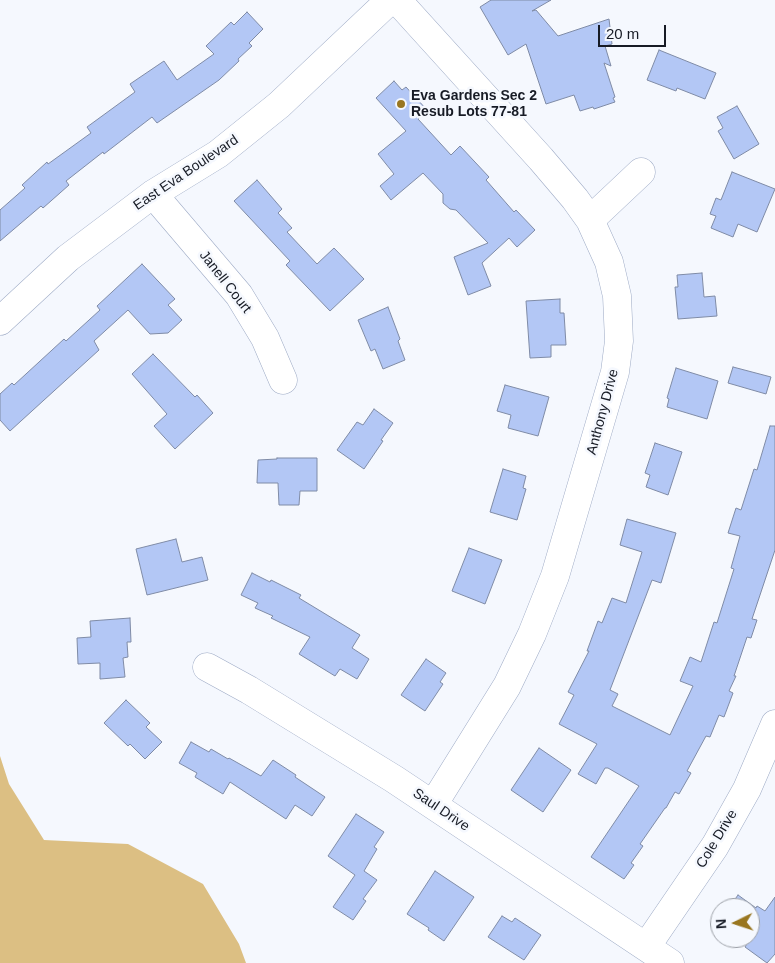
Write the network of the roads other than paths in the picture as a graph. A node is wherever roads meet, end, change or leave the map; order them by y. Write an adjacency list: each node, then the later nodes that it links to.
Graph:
1 (390, 0): 4 (street, East Eva Boulevard)
2 (397, 0): 5 (street, Anthony Drive)
3 (641, 172): 5 (street)
4 (153, 194): 6 (street, East Eva Boulevard); 7 (street, Janell Court)
5 (590, 220): 10 (street, Anthony Drive)
6 (0, 321)
7 (283, 380)
8 (207, 667): 10 (street, Saul Drive)
9 (775, 724): 11 (street, Cole Drive)
10 (433, 805): 11 (street, Saul Drive)
11 (646, 947): 12 (street, Saul Drive)
12 (670, 963)

